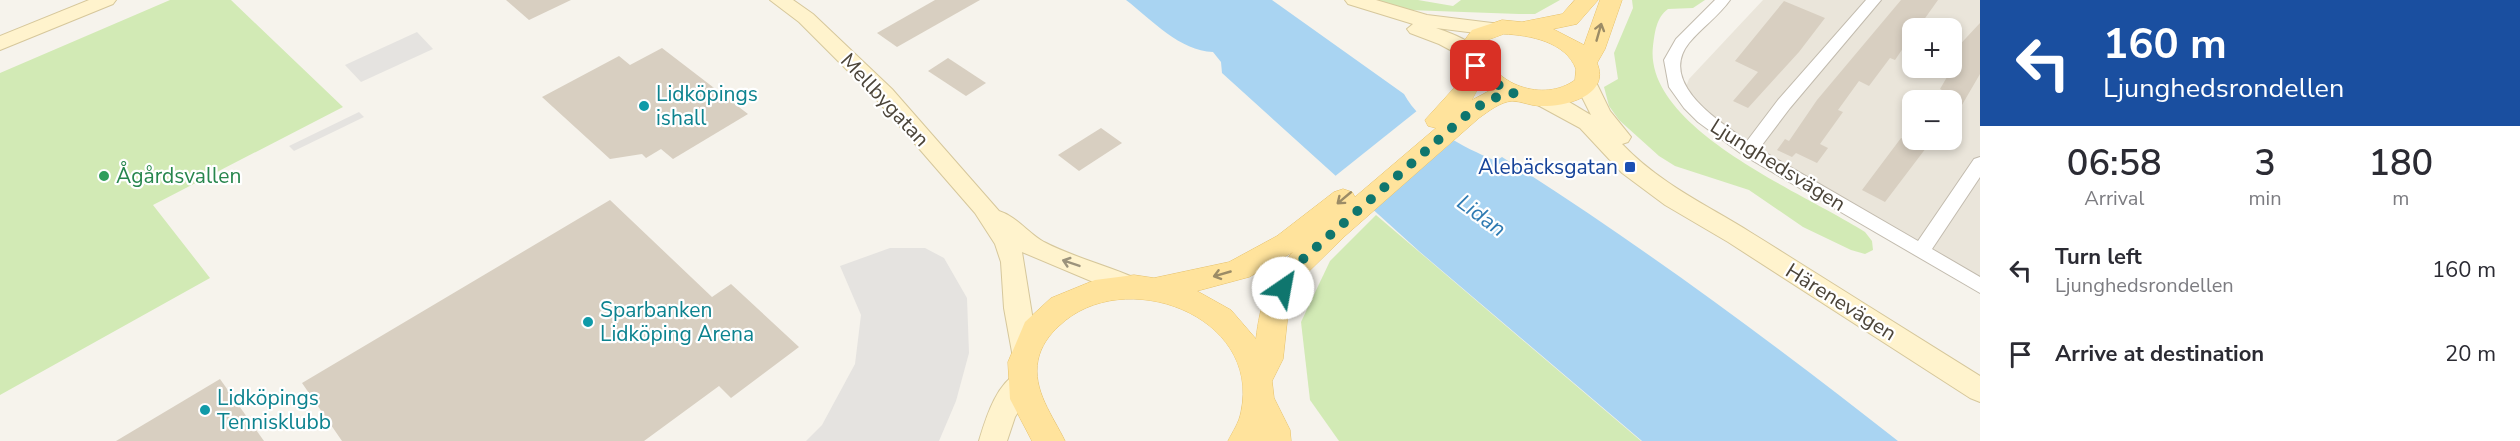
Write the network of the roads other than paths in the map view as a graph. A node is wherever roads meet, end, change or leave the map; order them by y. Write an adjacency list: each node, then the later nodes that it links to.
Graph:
1 (106, 0): 11 (street)
2 (780, 0): 19 (street, Mellbygatan)
3 (1343, 0): 12 (street)
4 (1355, 0): 10 (street)
5 (1587, 0): 9 (main road)
6 (1611, 0): 13 (main road, one-way to 6)
7 (1723, 0): 17 (street, Ljunghedsvägen)
8 (1874, 0): 17 (street)
9 (1525, 28): 10 (main road); 13 (main road)
10 (1492, 29): 12 (main road)
11 (0, 44)
12 (1473, 60): 14 (main road); 16 (main road)
13 (1585, 73): 15 (main road); 20 (street, Härenevägen)
14 (1514, 93): 15 (main road); 16 (main road)
15 (1542, 98): 20 (street, Härenevägen)
16 (1462, 109): 21 (main road)
17 (1749, 151): 22 (street, Ljunghedsvägen)
18 (1980, 163): 22 (street)
19 (983, 207): 23 (street, Mellbygatan, one-way to 19); 26 (street, Mellbygatan)
20 (1702, 215): 29 (street, Härenevägen)
21 (1327, 224): 25 (main road, one-way to 25); 28 (main road)
22 (1921, 252): 24 (street, Ljunghedsvägen)
23 (1126, 285): 25 (main road); 26 (main road)
24 (1980, 286)
25 (1158, 288): 28 (main road)
26 (1025, 352): 27 (main road)
27 (1022, 383): 30 (street); 31 (main road)
28 (1258, 390): 32 (main road); 33 (main road)
29 (1980, 390)
30 (993, 441)
31 (1049, 441)
32 (1244, 441)
33 (1275, 441)

